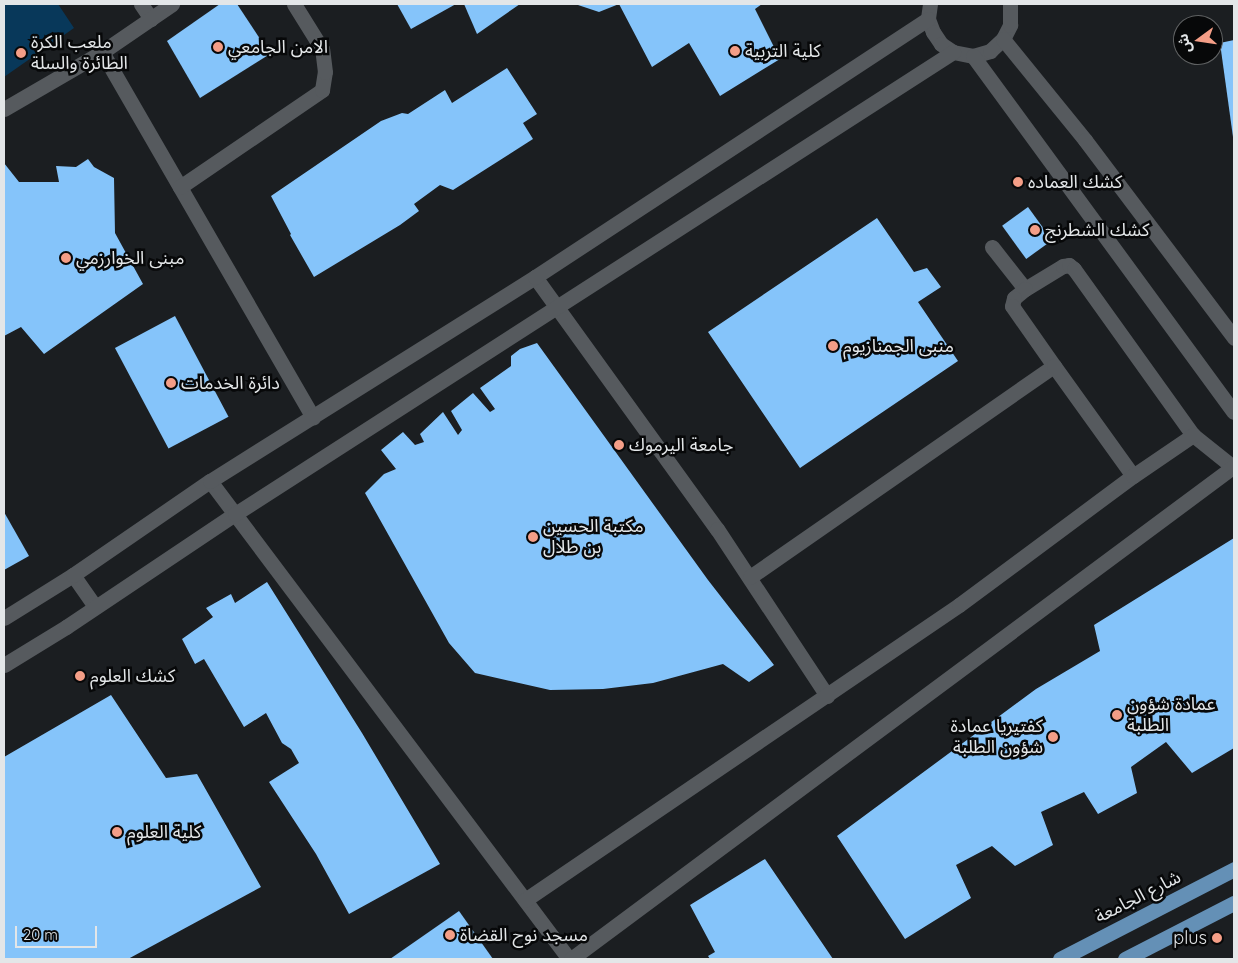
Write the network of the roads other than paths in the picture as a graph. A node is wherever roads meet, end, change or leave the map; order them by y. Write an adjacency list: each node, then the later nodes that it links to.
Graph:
1 (141, 4): 6 (street)
2 (172, 4): 6 (street)
3 (294, 4): 12 (street)
4 (1014, 6): 7 (street)
5 (929, 11): 9 (street); 14 (street)
6 (151, 19): 8 (street)
7 (1003, 39): 10 (street); 17 (street)
8 (102, 52): 11 (street); 12 (street)
9 (953, 52): 10 (street); 16 (street)
10 (973, 56): 19 (street)
11 (4, 109)
12 (180, 188): 20 (street)
13 (992, 247): 15 (street)
14 (535, 277): 16 (street); 20 (street)
15 (1025, 289): 18 (street); 21 (street)
16 (557, 307): 25 (street); 27 (street)
17 (1234, 338)
18 (1054, 366): 23 (street); 27 (street)
19 (1234, 412)
20 (313, 418): 24 (street)
21 (1193, 435): 22 (street); 23 (street)
22 (1234, 467): 35 (street)
23 (1132, 476): 31 (street)
24 (210, 481): 25 (street); 26 (street)
25 (235, 514): 28 (street); 33 (street)
26 (73, 575): 28 (street); 29 (street)
27 (750, 577): 31 (street)
28 (95, 607): 30 (street)
29 (4, 618)
30 (4, 665)
31 (826, 696): 33 (street)
32 (1234, 869): 36 (main road, شارع الجامعة)
33 (525, 900): 35 (street)
34 (1234, 903): 37 (main road)
35 (570, 959)
36 (1060, 959)
37 (1125, 959)

